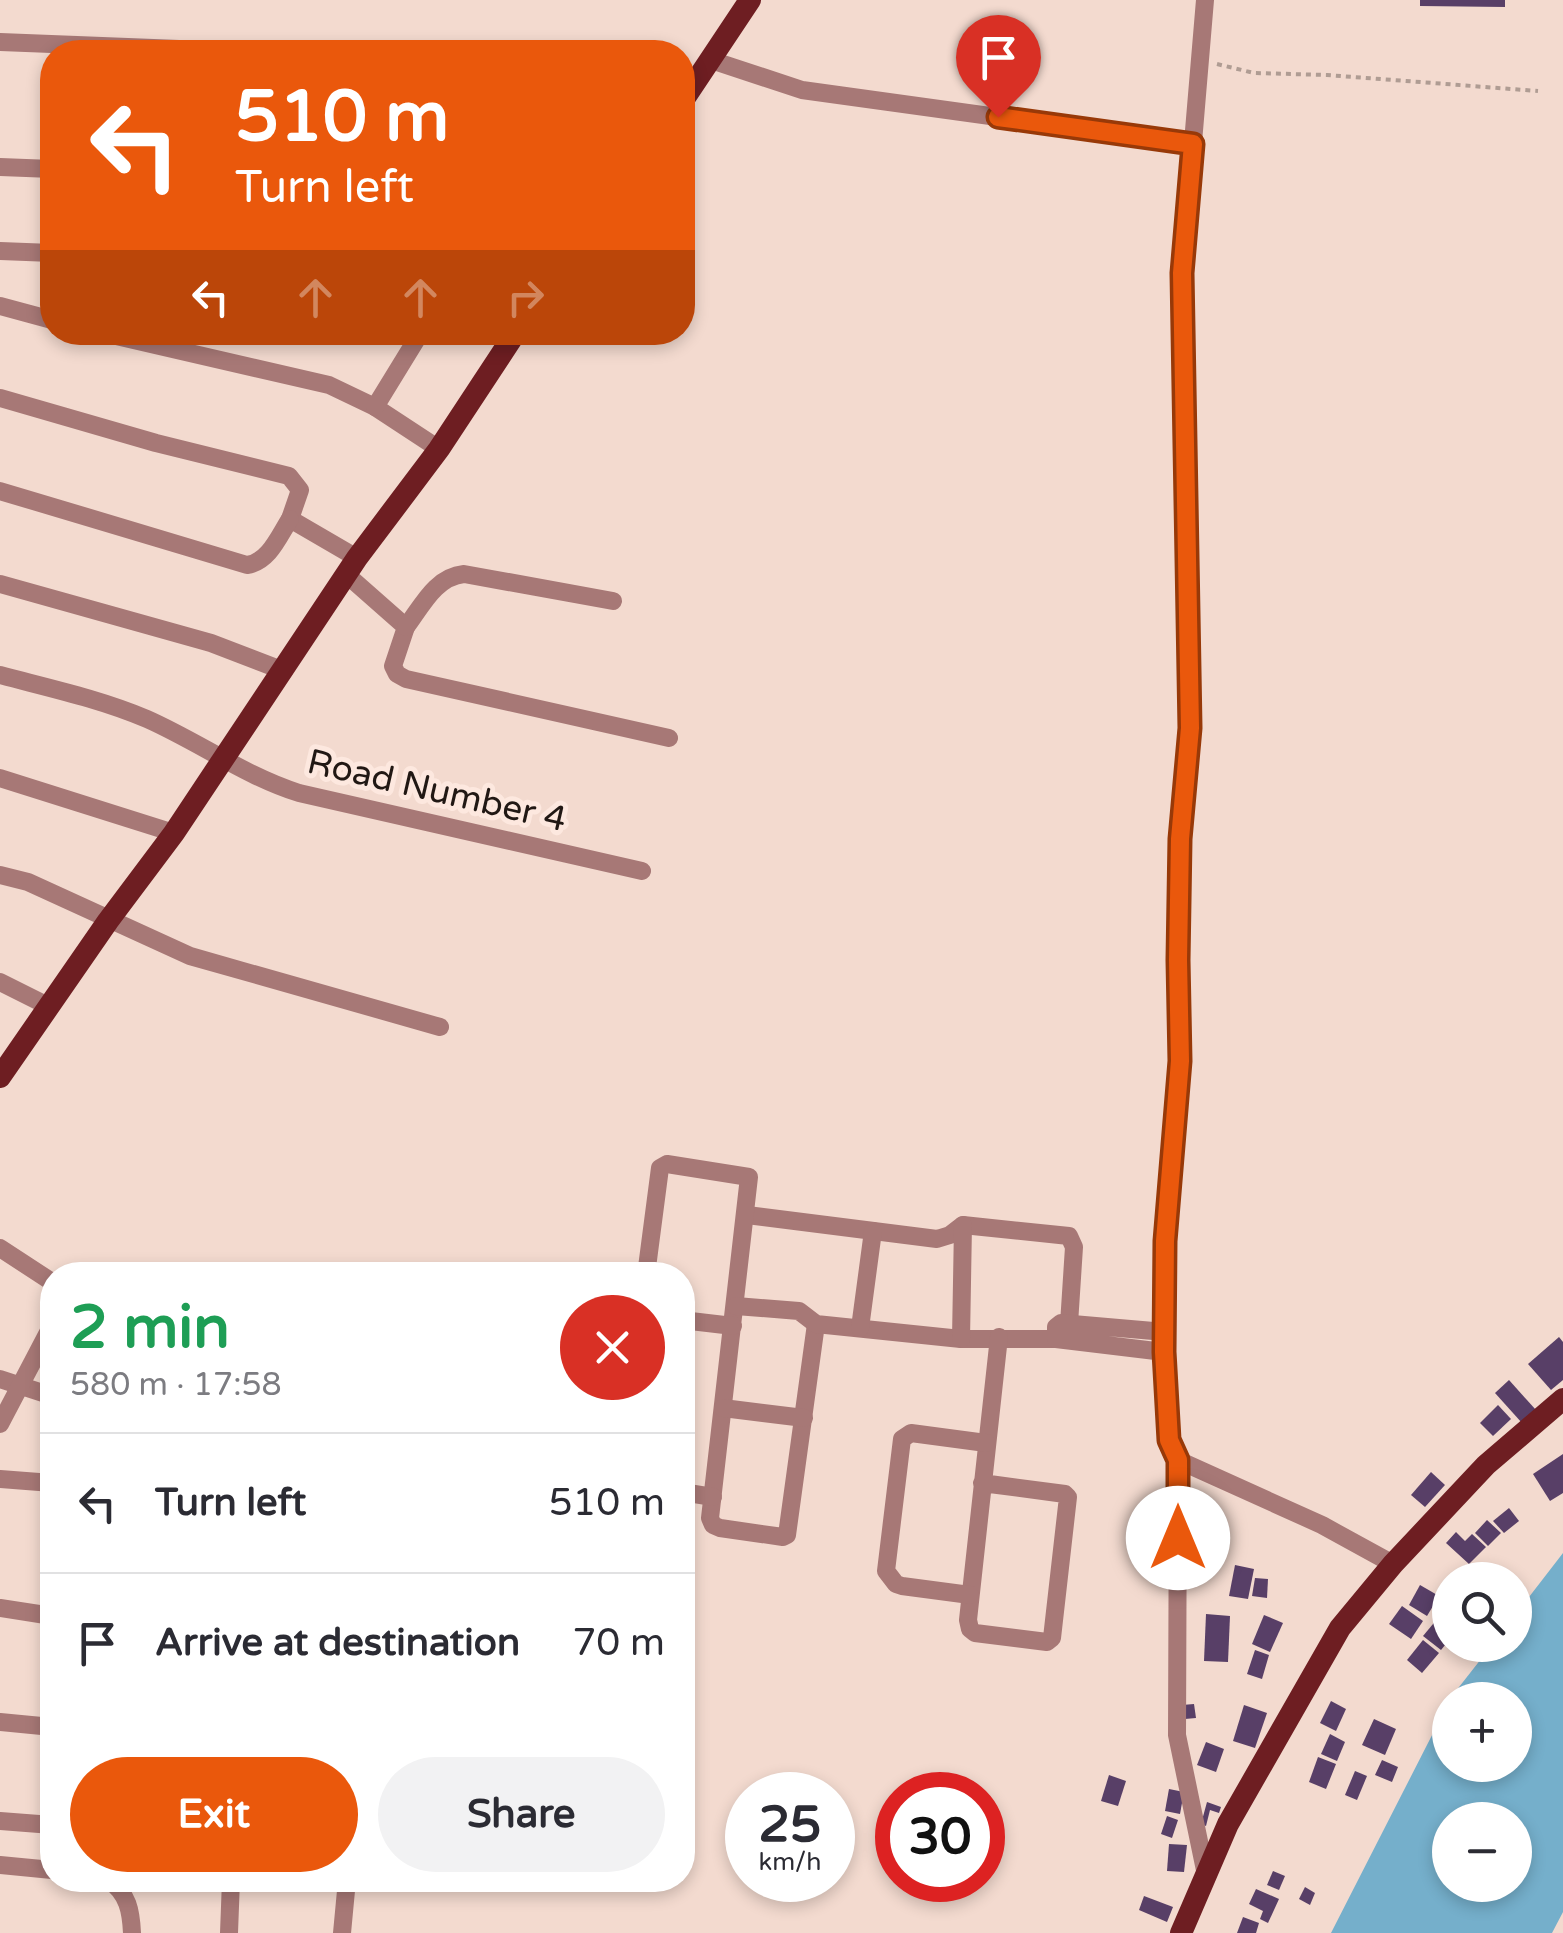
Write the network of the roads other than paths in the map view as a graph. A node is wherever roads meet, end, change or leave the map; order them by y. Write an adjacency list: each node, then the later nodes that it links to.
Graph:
1 (750, 0): 5 (main road)
2 (1205, 0): 7 (street)
3 (0, 42): 4 (street)
4 (40, 44)
5 (711, 60): 6 (main road); 7 (street)
6 (695, 83)
7 (1193, 144): 51 (street)
8 (0, 168): 9 (street)
9 (40, 169)
10 (0, 251): 11 (street)
11 (40, 253)
12 (0, 306): 13 (street)
13 (40, 317)
14 (154, 345): 18 (street)
15 (412, 345): 18 (street)
16 (507, 345): 19 (main road)
17 (0, 398): 21 (street)
18 (375, 407): 19 (street)
19 (439, 449): 22 (main road)
20 (0, 492): 21 (street)
21 (290, 519): 22 (street)
22 (352, 567): 25 (street); 26 (main road)
23 (0, 584): 26 (street)
24 (613, 602): 25 (street)
25 (406, 627): 28 (street)
26 (284, 671): 29 (main road)
27 (0, 674): 29 (street, Road Number 4)
28 (669, 738)
29 (223, 759): 31 (main road); 32 (street, Road Number 4)
30 (0, 778): 31 (street)
31 (174, 833): 34 (main road)
32 (642, 871)
33 (0, 875): 34 (street)
34 (108, 921): 36 (main road); 37 (street)
35 (0, 982): 36 (street)
36 (50, 1007): 38 (main road)
37 (440, 1027)
38 (0, 1078)
39 (747, 1215): 41 (street); 43 (street); 45 (street)
40 (963, 1225): 41 (street); 48 (street); 53 (street)
41 (873, 1231): 50 (street)
42 (0, 1248): 44 (street)
43 (648, 1262)
44 (40, 1274)
45 (736, 1306): 47 (street); 49 (street)
46 (695, 1322): 49 (street)
47 (816, 1324): 50 (street); 61 (street)
48 (1069, 1324): 51 (street); 54 (street)
49 (733, 1326): 60 (street)
50 (860, 1328): 53 (street)
51 (1165, 1332): 56 (street)
52 (998, 1337): 53 (street); 54 (street); 63 (street)
53 (961, 1339)
54 (1056, 1339): 56 (street)
55 (40, 1341): 57 (street)
56 (1164, 1352): 64 (street)
57 (9, 1383): 58 (street); 62 (street)
58 (40, 1392)
59 (1563, 1399): 70 (main road)
60 (723, 1408): 61 (street); 69 (street)
61 (804, 1418): 69 (street)
62 (0, 1424)
63 (986, 1442): 67 (street); 71 (street)
64 (1178, 1460): 70 (street); 80 (street)
65 (0, 1479): 66 (street)
66 (40, 1482)
67 (982, 1483): 71 (street); 71 (street)
68 (695, 1494): 69 (street)
69 (713, 1497)
70 (1394, 1564): 80 (main road)
71 (970, 1595)
72 (0, 1608): 73 (street)
73 (40, 1614)
74 (0, 1722): 75 (street)
75 (40, 1726)
76 (0, 1821): 77 (street)
77 (40, 1824)
78 (0, 1865): 79 (street)
79 (40, 1869)
80 (1206, 1875): 87 (main road)
81 (122, 1892): 84 (street)
82 (231, 1892): 85 (street)
83 (346, 1892): 86 (street)
84 (132, 1933)
85 (229, 1933)
86 (342, 1933)
87 (1181, 1933)

